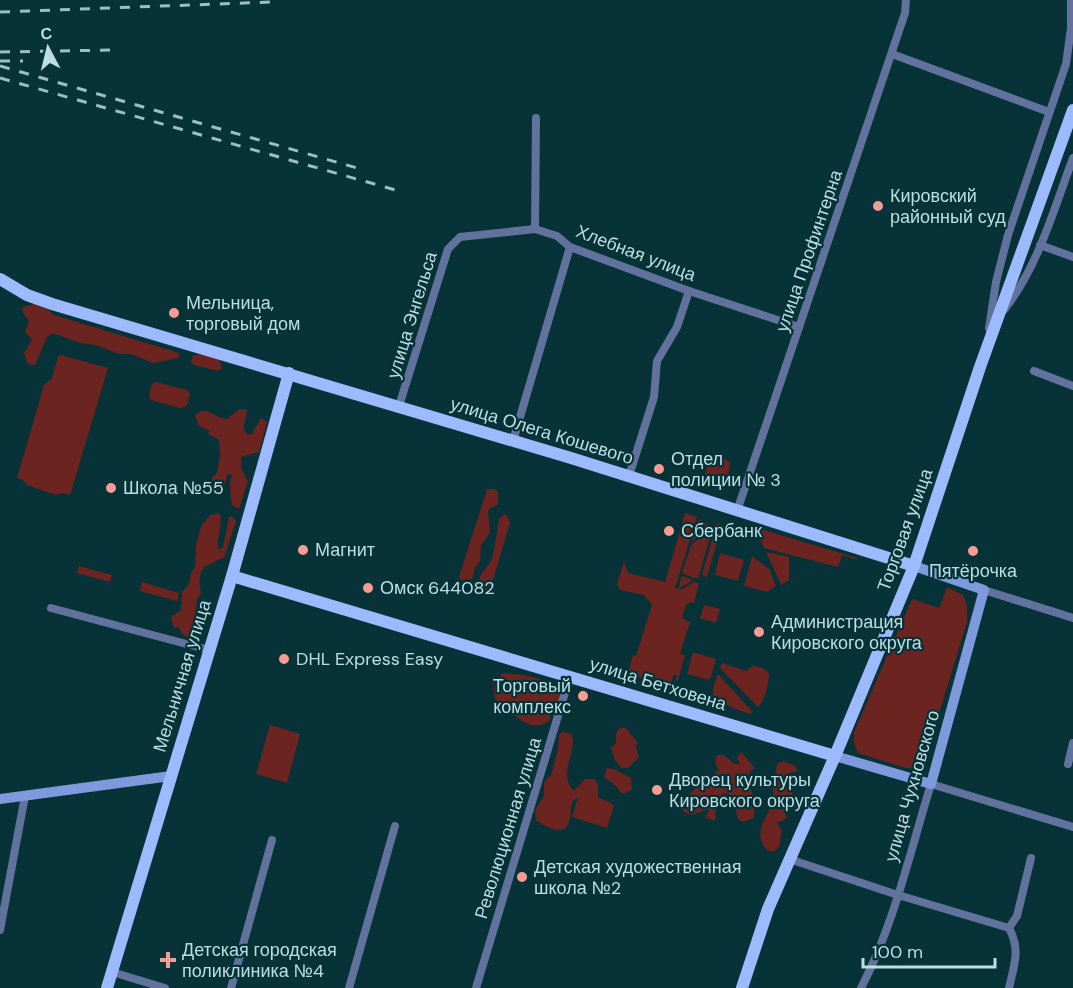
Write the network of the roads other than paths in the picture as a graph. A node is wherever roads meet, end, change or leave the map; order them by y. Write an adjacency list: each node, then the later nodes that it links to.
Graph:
1 (906, 0): 3 (street, улица Профинтерна)
2 (1071, 0): 5 (street)
3 (892, 54): 5 (street); 16 (street, улица Профинтерна)
4 (1073, 110): 15 (main road, Торговая улица)
5 (1049, 112): 17 (street)
6 (536, 118): 8 (street)
7 (1073, 158): 10 (street)
8 (535, 229): 9 (street, Хлебная улица); 11 (street, Хлебная улица)
9 (460, 237): 21 (street, улица Энгельса)
10 (1040, 245): 12 (street); 15 (street)
11 (570, 248): 14 (street, Хлебная улица); 22 (street)
12 (1073, 257)
13 (0, 279): 19 (main road, улица Олега Кошевого)
14 (689, 291): 16 (street, Хлебная улица); 23 (street)
15 (998, 318): 17 (main road, Торговая улица)
16 (799, 327): 24 (street, улица Профинтерна)
17 (984, 357): 25 (main road, Торговая улица)
18 (1034, 371): 20 (street)
19 (289, 373): 21 (main road, улица Олега Кошевого); 26 (main road, Мельничная улица)
20 (1073, 386)
21 (399, 406): 22 (main road, улица Олега Кошевого)
22 (513, 441): 23 (main road, улица Олега Кошевого)
23 (629, 476): 24 (main road, улица Олега Кошевого)
24 (737, 511): 25 (main road, улица Олега Кошевого)
25 (914, 566): 27 (street, улица Олега Кошевого); 33 (main road, Торговая улица)
26 (232, 576): 30 (main road, Мельничная улица); 31 (main road, улица Бетховена)
27 (984, 590): 29 (street, улица Олега Кошевого); 36 (street, улица Чухновского)
28 (51, 608): 30 (street)
29 (1073, 618)
30 (209, 650): 35 (main road, Мельничная улица)
31 (570, 676): 33 (main road, улица Бетховена); 52 (street, Революционная улица)
32 (1073, 743): 34 (street)
33 (835, 756): 36 (street, улица Бетховена); 43 (main road, Торговая улица)
34 (1068, 764)
35 (171, 776): 37 (street); 47 (main road, Мельничная улица)
36 (931, 783): 40 (street, улица Бетховена); 44 (street, улица Чухновского)
37 (25, 796): 38 (street); 46 (street)
38 (0, 800)
39 (395, 825): 51 (street)
40 (1073, 827)
41 (272, 840): 50 (street)
42 (1031, 858): 45 (street)
43 (789, 859): 44 (street); 53 (main road, Торговая улица)
44 (898, 895): 45 (street); 54 (street, улица Чухновского)
45 (1009, 928): 55 (street)
46 (0, 930)
47 (112, 972): 48 (main road, Мельничная улица); 49 (street)
48 (107, 988)
49 (165, 988)
50 (231, 988)
51 (349, 988)
52 (476, 988)
53 (742, 988)
54 (861, 988)
55 (1009, 988)

